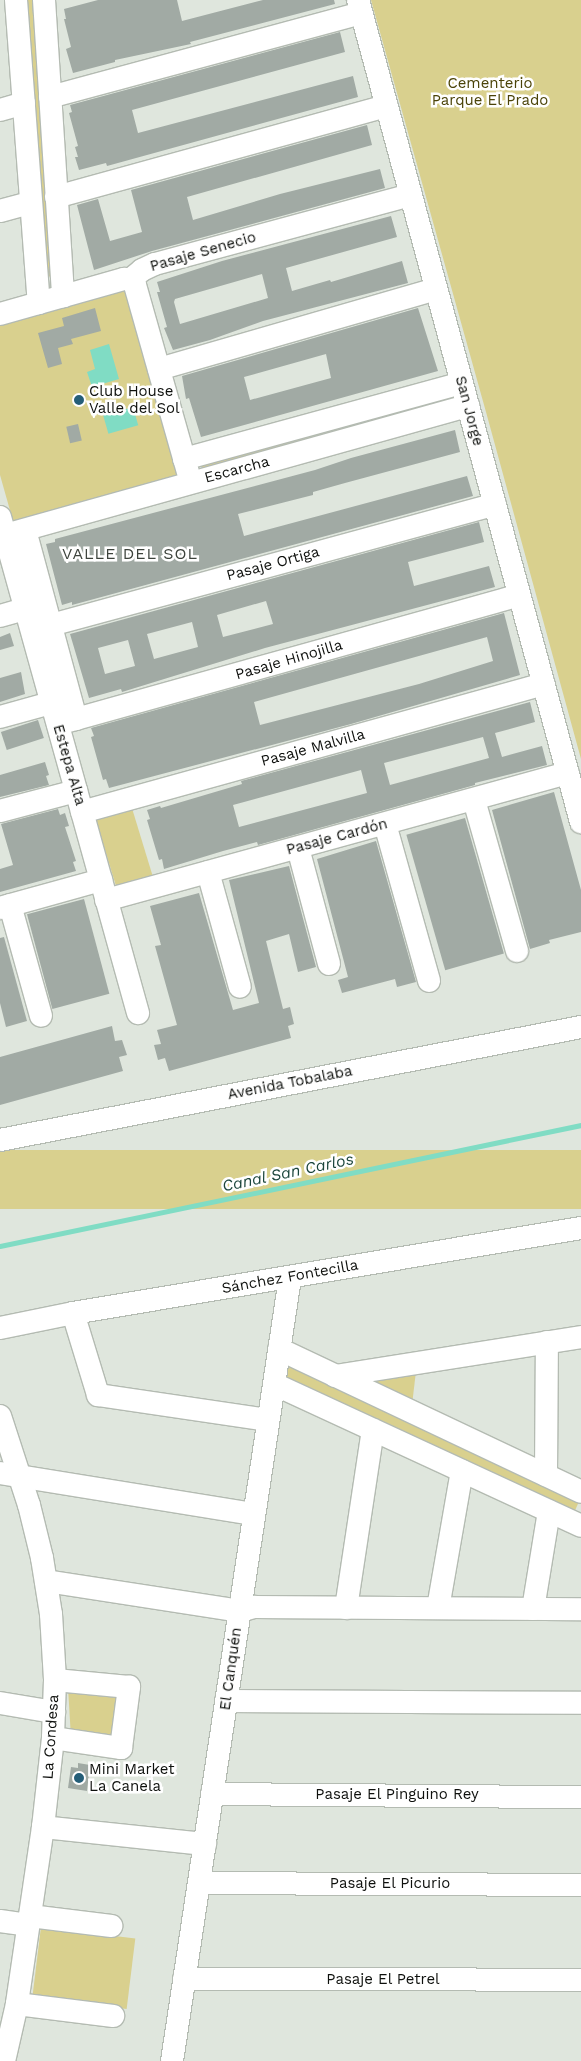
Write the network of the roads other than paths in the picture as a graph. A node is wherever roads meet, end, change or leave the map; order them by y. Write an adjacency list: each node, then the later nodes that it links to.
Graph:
1 (16, 0): 5 (street)
2 (48, 1): 4 (street)
3 (359, 6): 6 (street); 8 (street, San Jorge)
4 (47, 46): 5 (street); 6 (street)
5 (20, 48): 7 (street)
6 (50, 97): 11 (street)
7 (24, 103): 9 (street); 12 (street)
8 (387, 106): 10 (street, San Jorge); 11 (street)
9 (0, 110)
10 (411, 195): 14 (street, Pasaje Senecio); 15 (street, San Jorge)
11 (56, 197): 16 (street)
12 (30, 203): 13 (street); 17 (street)
13 (0, 211)
14 (131, 279): 16 (street, Pasaje Senecio); 19 (street)
15 (436, 289): 19 (street); 20 (street, San Jorge)
16 (63, 296): 17 (street, Pasaje Senecio)
17 (39, 303): 18 (street, Pasaje Senecio)
18 (0, 314)
19 (159, 369): 22 (street)
20 (462, 383): 21 (street, San Jorge); 22 (street, Escarcha)
21 (468, 406): 23 (street, Escarcha); 24 (street, San Jorge)
22 (184, 459): 23 (street)
23 (191, 483): 25 (street, Escarcha)
24 (495, 504): 26 (street, San Jorge); 29 (street, Pasaje Ortiga)
25 (10, 527): 27 (street, Estepa Alta); 29 (street, Estepa Alta)
26 (519, 595): 30 (street, San Jorge); 33 (street, Pasaje Hinojilla)
27 (25, 609): 28 (street); 31 (street, Estepa Alta)
28 (0, 616)
29 (51, 625): 33 (street, Estepa Alta)
30 (544, 684): 34 (street, San Jorge); 36 (street, Pasaje Malvilla)
31 (52, 703): 32 (street); 33 (street, Estepa Alta)
32 (0, 717)
33 (67, 722): 36 (street, Estepa Alta)
34 (568, 773): 35 (street, Pasaje Cardón); 38 (street, San Jorge)
35 (474, 800): 39 (street, Pasaje Cardón); 44 (street)
36 (79, 801): 37 (street, Pasaje Malvilla); 42 (street, Estepa Alta)
37 (0, 811)
38 (581, 822)
39 (385, 824): 40 (street, Pasaje Cardón); 46 (street)
40 (298, 848): 41 (street, Pasaje Cardón); 45 (street)
41 (208, 872): 42 (street, Pasaje Cardón); 47 (street)
42 (104, 890): 43 (street, Pasaje Cardón); 48 (street, Estepa Alta)
43 (5, 906): 49 (street)
44 (518, 952)
45 (329, 964)
46 (429, 981)
47 (240, 987)
48 (138, 1013)
49 (41, 1016)
50 (581, 1027): 51 (street, Avenida Tobalaba)
51 (0, 1140)
52 (581, 1228): 53 (street, Sánchez Fontecilla)
53 (290, 1278): 54 (street, Sánchez Fontecilla); 58 (street, El Canquén)
54 (73, 1313): 55 (street, Sánchez Fontecilla); 62 (street)
55 (0, 1328)
56 (581, 1336): 57 (street)
57 (547, 1342): 59 (street); 66 (street)
58 (279, 1349): 59 (street); 60 (street, El Canquén)
59 (335, 1376): 66 (street)
60 (274, 1384): 62 (street, El Canquén); 63 (street)
61 (0, 1416): 65 (street, La Condesa)
62 (268, 1420): 69 (street, El Canquén)
63 (373, 1430): 64 (street); 72 (street)
64 (462, 1471): 68 (street); 73 (street)
65 (10, 1474): 69 (street); 71 (street, La Condesa)
66 (546, 1475): 67 (street)
67 (581, 1492)
68 (549, 1511): 70 (street); 74 (street)
69 (254, 1514): 76 (street, El Canquén)
70 (581, 1526)
71 (46, 1581): 76 (street); 77 (street, La Condesa)
72 (346, 1608): 73 (street); 76 (street)
73 (438, 1608): 74 (street)
74 (533, 1609): 75 (street)
75 (581, 1609)
76 (240, 1611): 78 (street, El Canquén)
77 (55, 1680): 81 (street, La Condesa); 82 (street)
78 (226, 1701): 80 (street); 83 (street, El Canquén)
79 (0, 1703): 81 (street)
80 (581, 1704)
81 (54, 1712): 82 (street, La Condesa)
82 (53, 1738): 85 (street, La Condesa)
83 (212, 1794): 84 (street, Pasaje El Pinguino Rey); 86 (street, El Canquén)
84 (581, 1796)
85 (42, 1827): 86 (street); 90 (street, La Condesa)
86 (205, 1844): 87 (street, El Canquén)
87 (199, 1883): 88 (street, Pasaje El Picurio); 92 (street, El Canquén)
88 (581, 1885)
89 (0, 1921): 90 (street)
90 (29, 1921): 91 (street); 94 (street, La Condesa)
91 (111, 1926)
92 (184, 1979): 93 (street, Pasaje El Petrel); 97 (street, El Canquén)
93 (581, 1980)
94 (18, 2004): 95 (street); 96 (street, La Condesa)
95 (113, 2016)
96 (4, 2051)
97 (172, 2061)

